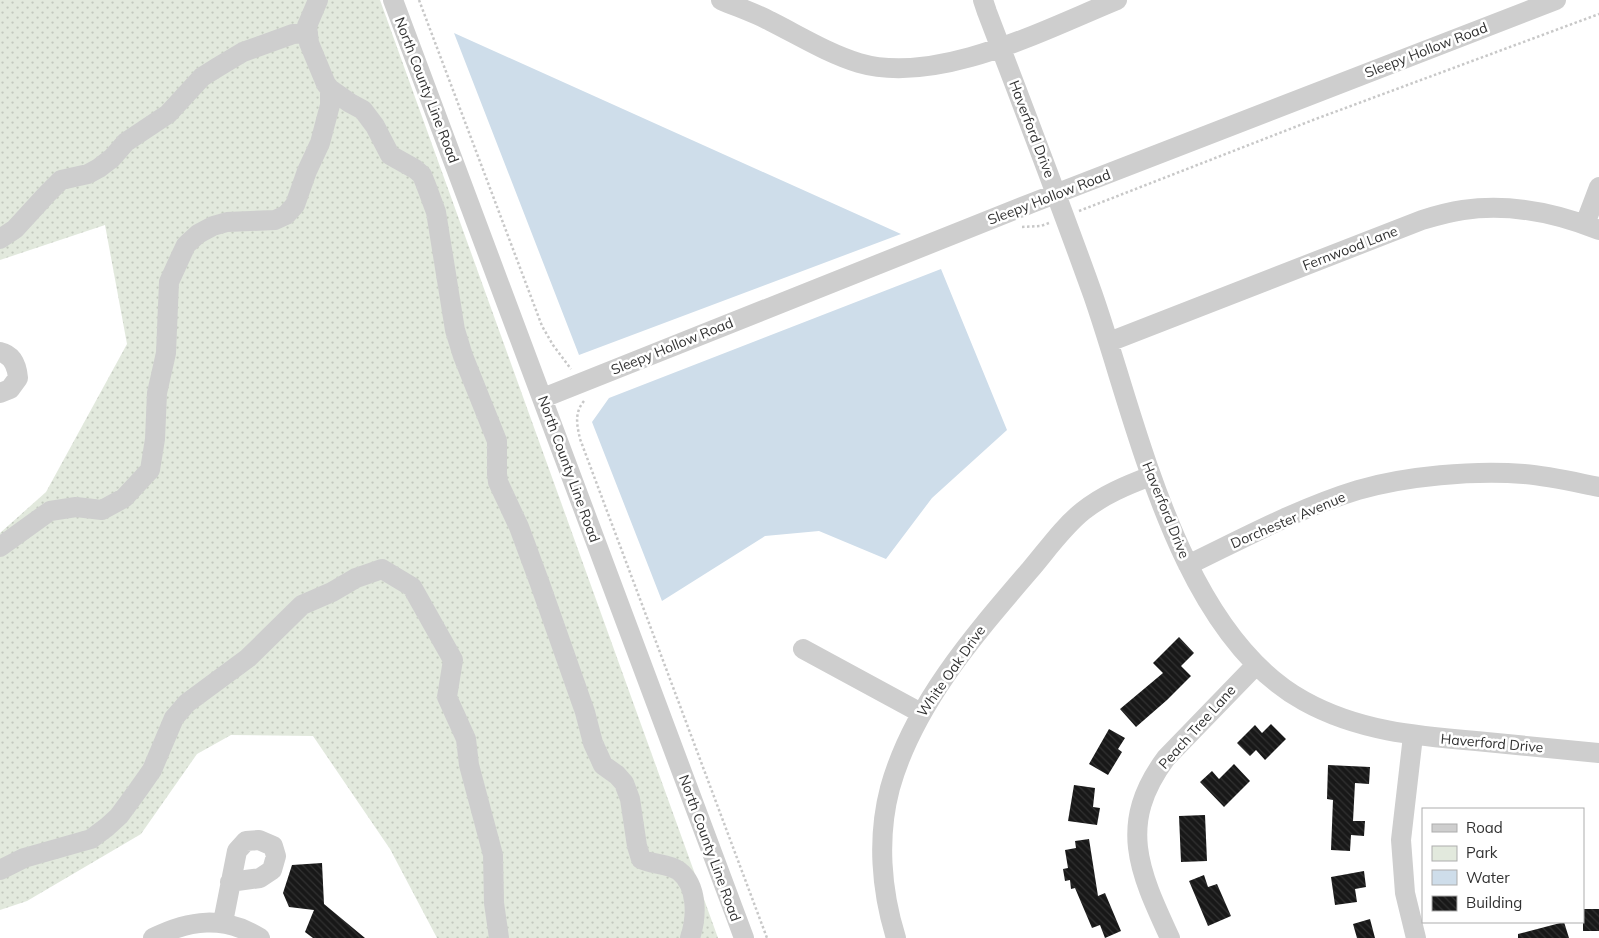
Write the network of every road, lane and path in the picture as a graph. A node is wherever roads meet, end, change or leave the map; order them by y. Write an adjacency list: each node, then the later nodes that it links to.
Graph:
1 (318, 0): 9 (street)
2 (393, 0): 22 (street, North County Line Road)
3 (419, 0): 20 (path)
4 (721, 0): 10 (street)
5 (984, 0): 10 (street, Haverford Drive)
6 (1117, 0): 10 (street)
7 (1556, 0): 13 (street, Sleepy Hollow Road)
8 (1599, 14): 14 (path)
9 (308, 33): 11 (street); 17 (street)
10 (1001, 48): 13 (street, Haverford Drive)
11 (330, 89): 25 (street); 38 (street)
12 (1599, 187): 16 (street)
13 (1057, 194): 14 (street, Haverford Drive); 20 (street, Sleepy Hollow Road)
14 (1065, 216): 15 (path); 18 (street, Haverford Drive)
15 (1021, 227)
16 (1592, 227): 18 (street, Fernwood Lane)
17 (0, 239)
18 (1109, 342): 23 (street, Haverford Drive)
19 (0, 352): 21 (street)
20 (582, 382): 22 (street, Sleepy Hollow Road); 40 (path)
21 (0, 393)
22 (543, 398): 39 (street, North County Line Road)
23 (1151, 476): 26 (street, Haverford Drive); 29 (street, White Oak Drive)
24 (1599, 487): 26 (street, Dorchester Avenue)
25 (0, 546)
26 (1188, 565): 28 (street, Haverford Drive)
27 (802, 649): 29 (street)
28 (1256, 665): 30 (street, Haverford Drive); 42 (street, Peach Tree Lane)
29 (921, 713): 41 (street, White Oak Drive)
30 (1412, 736): 31 (street, Haverford Drive); 43 (street)
31 (1599, 753)
32 (0, 870): 37 (street)
33 (230, 882): 34 (street)
34 (223, 922): 35 (street); 36 (street)
35 (153, 938)
36 (260, 938)
37 (498, 938)
38 (690, 938)
39 (744, 938)
40 (767, 938)
41 (896, 938)
42 (1170, 938)
43 (1416, 938)

